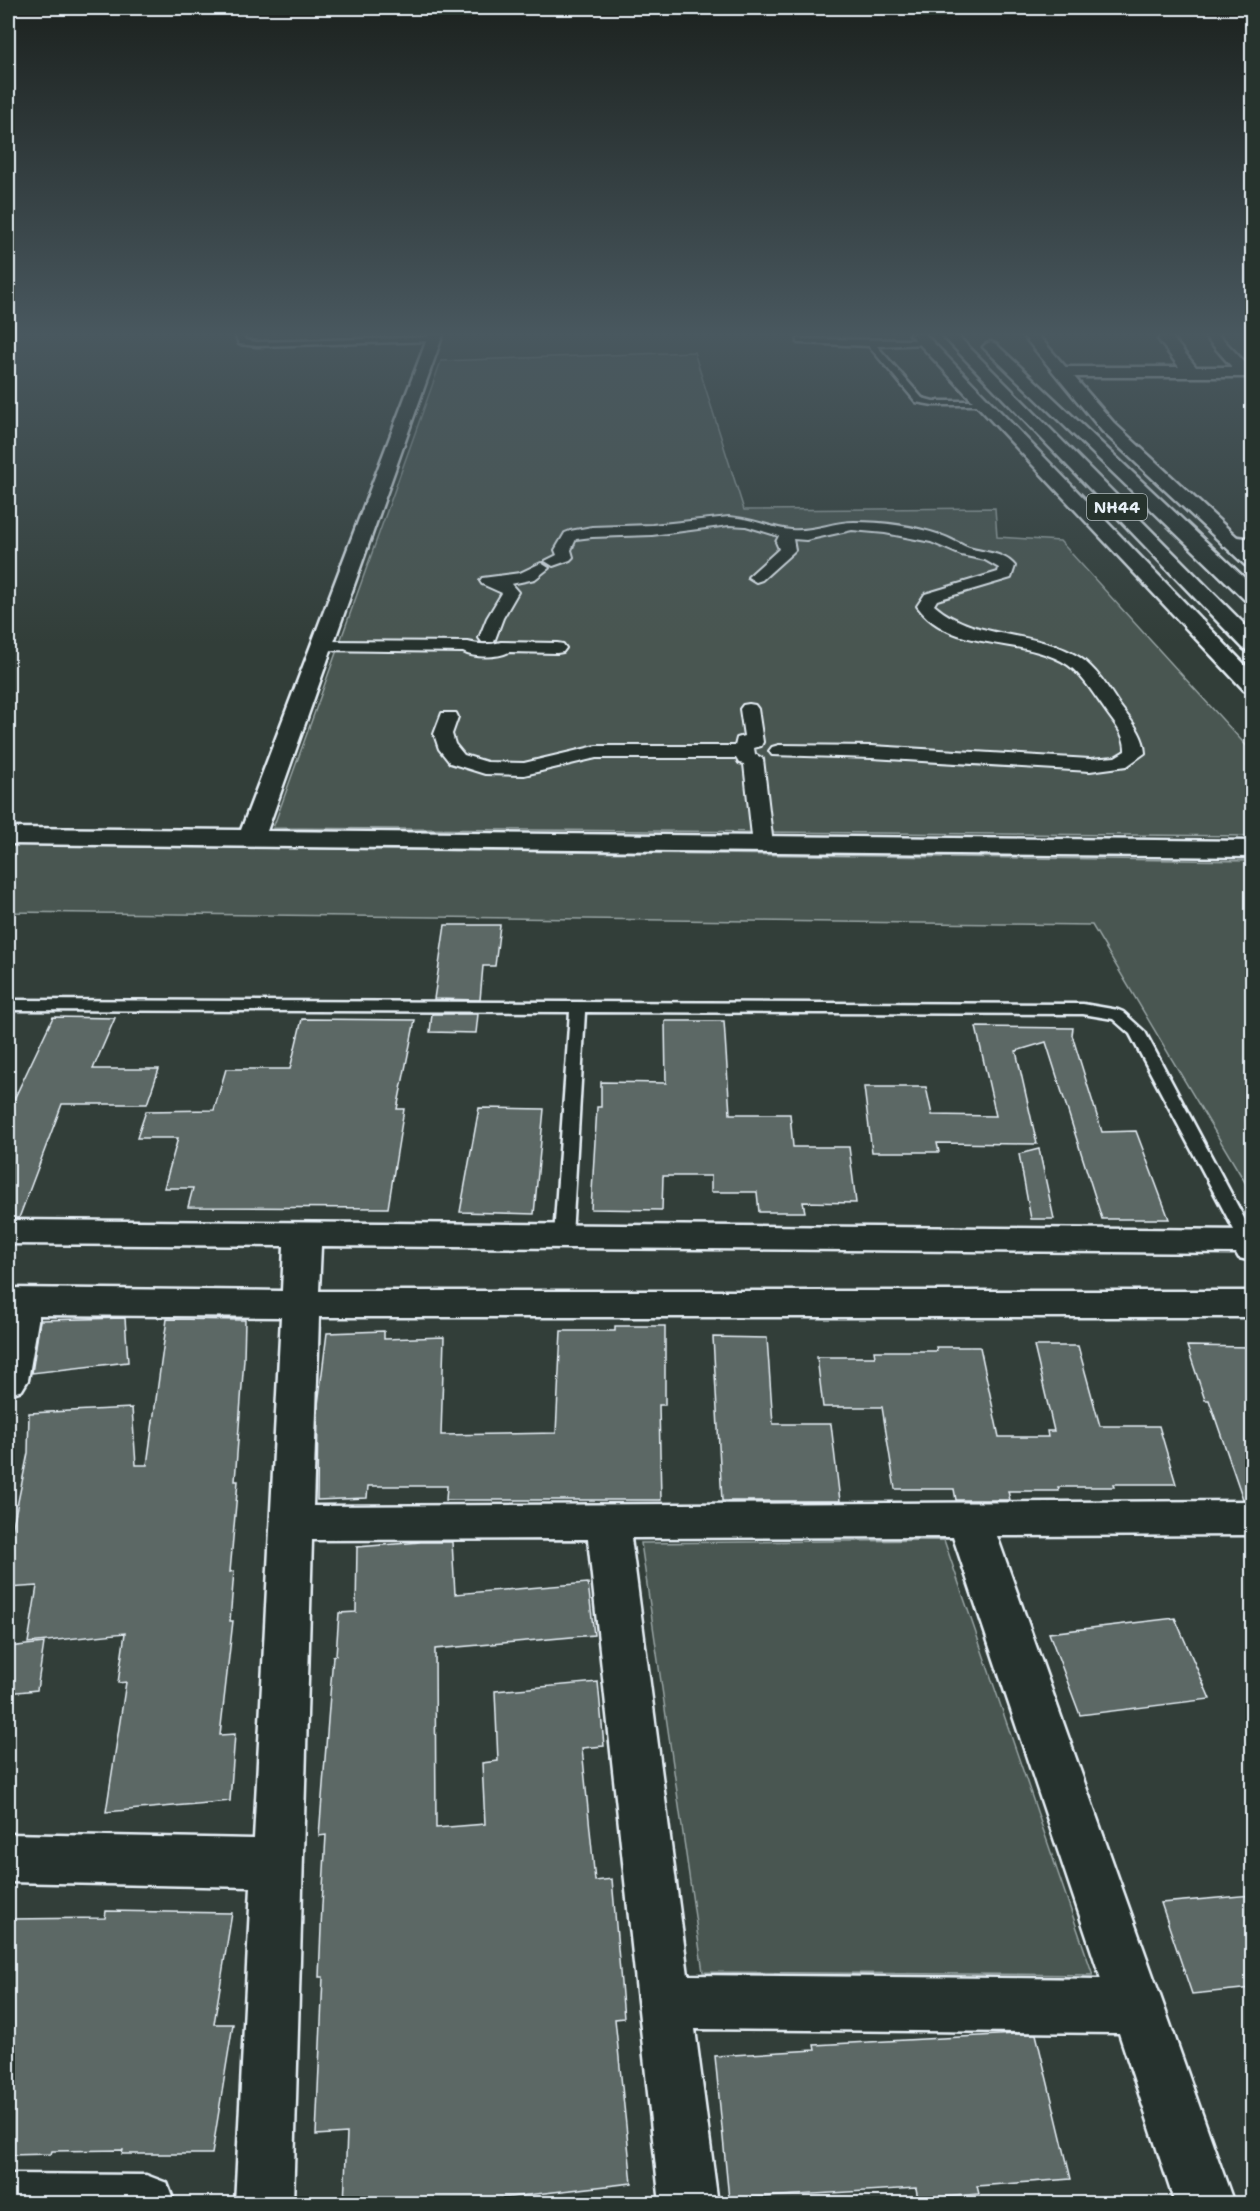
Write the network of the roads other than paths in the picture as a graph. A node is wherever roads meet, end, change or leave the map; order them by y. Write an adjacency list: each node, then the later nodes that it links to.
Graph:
1 (398, 437): 13 (main road)
2 (1017, 437): 15 (main road)
3 (1048, 437): 14 (main road, NH44)
4 (1085, 437): 11 (main road, NH44)
5 (1119, 437): 7 (main road)
6 (787, 534): 10 (street); 12 (street); 17 (street)
7 (1232, 542): 8 (main road); 9 (main road)
8 (1252, 545)
9 (1252, 561)
10 (756, 577)
11 (1252, 596)
12 (488, 638): 13 (street); 13 (street)
13 (324, 643): 20 (main road)
14 (1252, 644)
15 (1252, 685)
16 (449, 717): 18 (street)
17 (779, 750): 18 (street); 21 (street)
18 (745, 752): 21 (street)
19 (8, 836): 20 (main road)
20 (250, 839): 21 (main road)
21 (772, 845): 22 (main road)
22 (1252, 849)
23 (8, 1005): 24 (lane)
24 (578, 1007): 27 (lane); 28 (lane)
25 (8, 1232): 26 (main road)
26 (303, 1234): 27 (main road); 30 (main road)
27 (563, 1236): 28 (main road)
28 (1250, 1245)
29 (15, 1301): 30 (main road); 32 (main road)
30 (300, 1304): 31 (main road); 36 (main road)
31 (1252, 1304)
32 (8, 1380)
33 (1252, 1518): 34 (main road)
34 (969, 1519): 35 (main road); 40 (main road)
35 (607, 1521): 36 (main road); 39 (main road)
36 (291, 1523): 38 (main road)
37 (8, 1858): 38 (main road)
38 (278, 1863): 43 (main road)
39 (665, 2002): 40 (main road); 44 (main road)
40 (1137, 2006): 45 (main road)
41 (8, 2203): 42 (main road)
42 (146, 2204)
43 (264, 2204)
44 (689, 2204)
45 (1205, 2204)

